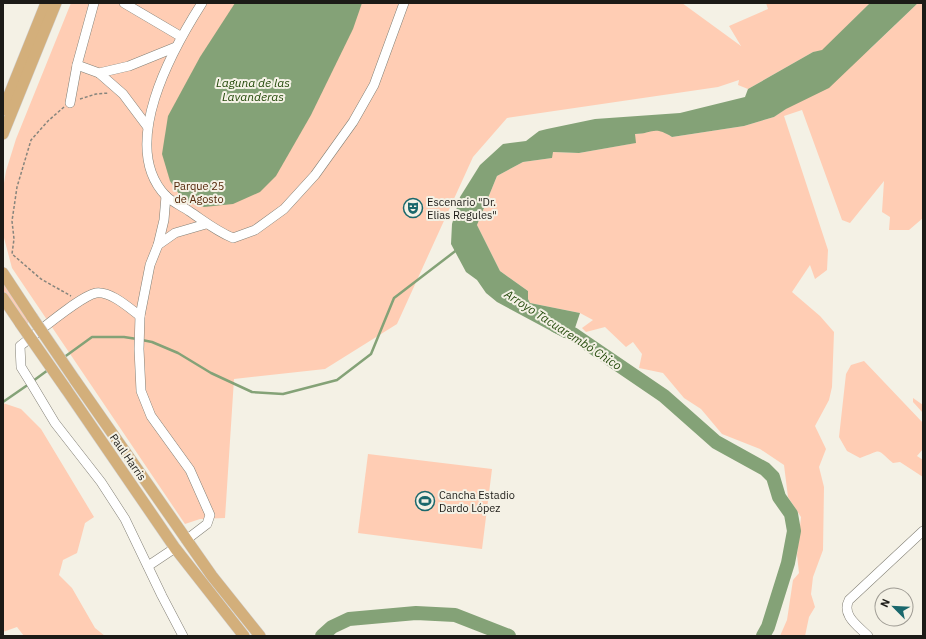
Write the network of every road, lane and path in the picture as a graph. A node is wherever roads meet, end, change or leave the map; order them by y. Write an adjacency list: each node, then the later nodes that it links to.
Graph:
1 (46, 3): 13 (main road)
2 (56, 3): 15 (main road)
3 (94, 3): 9 (street)
4 (124, 3): 7 (street)
5 (202, 3): 7 (street)
6 (404, 3): 17 (street)
7 (180, 36): 8 (street)
8 (176, 47): 10 (street); 14 (street)
9 (77, 66): 10 (street); 12 (street)
10 (99, 73): 11 (street)
11 (123, 94): 12 (path); 14 (street)
12 (70, 103): 21 (path)
13 (3, 110)
14 (147, 126): 16 (street)
15 (4, 130)
16 (166, 196): 17 (street); 18 (street)
17 (206, 224): 18 (street)
18 (158, 244): 22 (street)
19 (3, 273): 24 (main road, Paul Harris, bridge)
20 (3, 298): 25 (main road, Paul Harris, bridge)
21 (80, 300): 22 (street); 26 (street)
22 (140, 316): 24 (street)
23 (923, 531): 30 (street)
24 (186, 540): 25 (main road); 29 (main road, Paul Harris)
25 (176, 548): 26 (street); 28 (main road, Paul Harris)
26 (148, 566): 27 (street)
27 (183, 636)
28 (244, 636)
29 (260, 636)
30 (868, 636)

